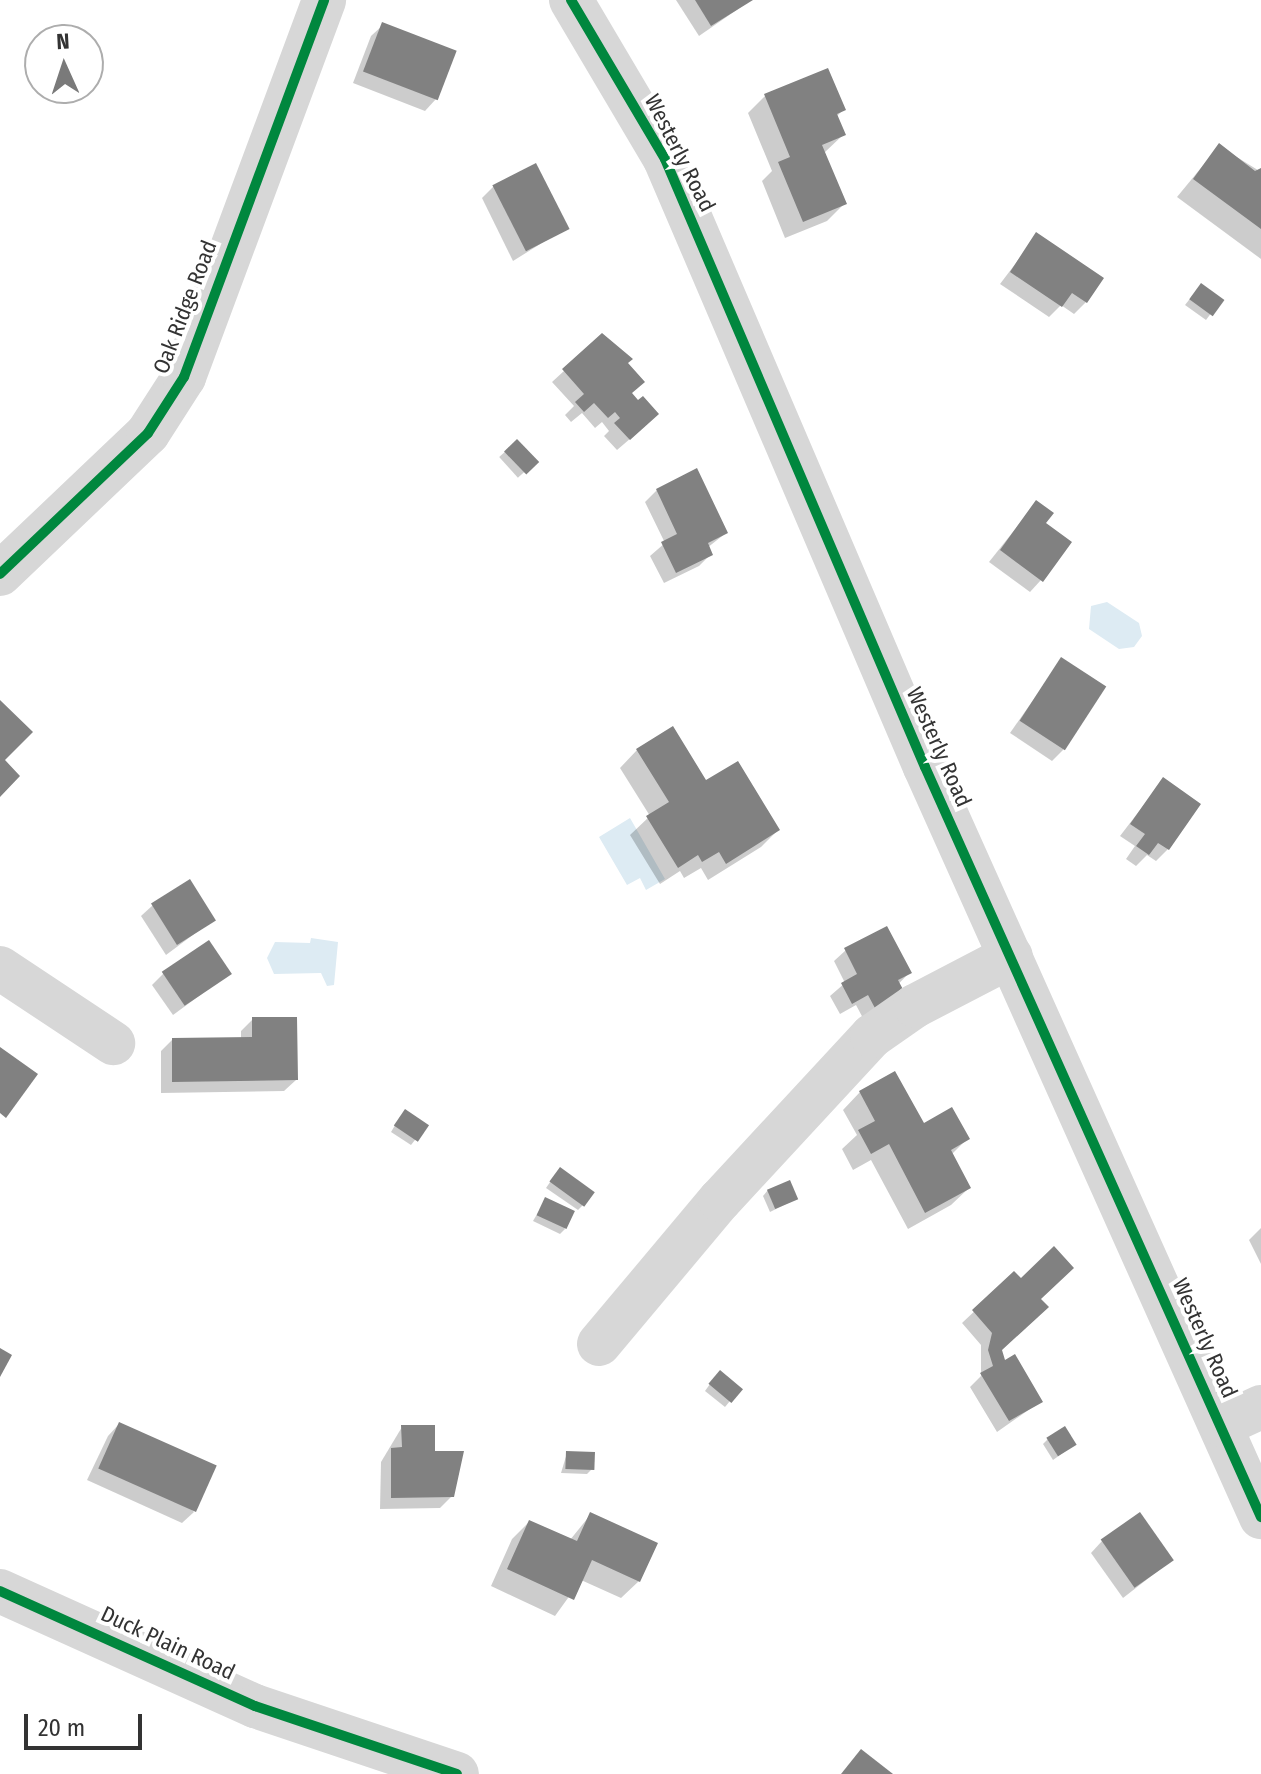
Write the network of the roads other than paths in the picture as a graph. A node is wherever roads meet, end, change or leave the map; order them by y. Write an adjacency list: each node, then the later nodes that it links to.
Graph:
1 (324, 0): 3 (street, Oak Ridge Road)
2 (571, 0): 4 (street, Westerly Road)
3 (0, 574)
4 (1011, 956): 7 (street); 8 (street, Westerly Road)
5 (0, 968): 6 (street)
6 (113, 1043)
7 (599, 1344)
8 (1242, 1416): 9 (street, Westerly Road)
9 (1261, 1517)
10 (0, 1591): 11 (street, Duck Plain Road)
11 (457, 1774)

